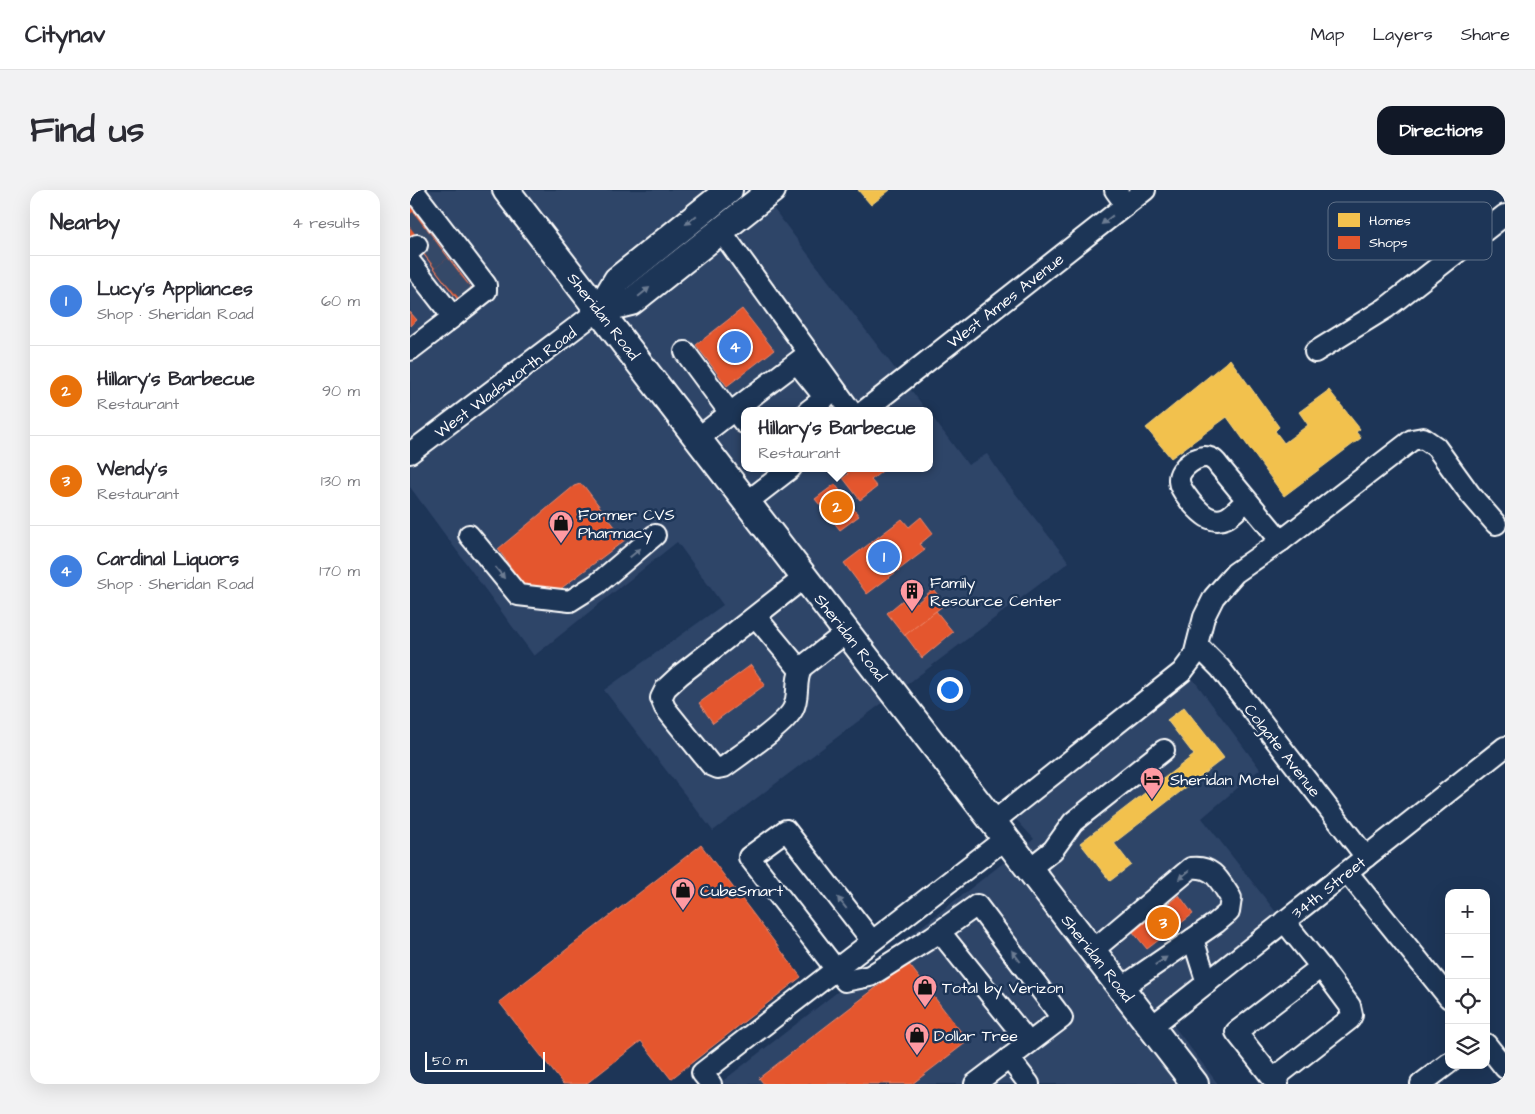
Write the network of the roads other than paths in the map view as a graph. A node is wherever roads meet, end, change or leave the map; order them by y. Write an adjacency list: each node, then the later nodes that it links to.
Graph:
1 (413, 190): 10 (street)
2 (506, 190): 12 (main road, Sheridan Road)
3 (729, 190): 12 (main road, West Wadsworth Road, one-way to 12)
4 (772, 190): 9 (main road, West Wadsworth Road)
5 (1145, 190): 6 (street, West Ames Avenue)
6 (1121, 197): 21 (street, West Ames Avenue, one-way to 21)
7 (1505, 215): 8 (street)
8 (1492, 225)
9 (720, 231): 12 (main road, West Wadsworth Road, one-way to 9); 17 (street)
10 (438, 258): 13 (street); 13 (street)
11 (1447, 260): 16 (street)
12 (599, 310): 23 (main road, Sheridan Road); 24 (street, West Wadsworth Road)
13 (453, 317): 14 (street)
14 (410, 350)
15 (685, 352): 22 (street)
16 (1314, 352)
17 (803, 358): 18 (street); 19 (street); 20 (street)
18 (745, 407)
19 (813, 407)
20 (847, 407)
21 (869, 407)
22 (736, 415): 23 (street)
23 (698, 438): 27 (main road, Sheridan Road)
24 (410, 453)
25 (783, 472): 27 (street)
26 (1247, 500): 31 (street)
27 (747, 502): 32 (main road, Sheridan Road)
28 (1502, 525): 31 (street)
29 (469, 535): 30 (street, one-way to 30)
30 (656, 535)
31 (1281, 542): 35 (street)
32 (805, 578): 33 (street); 34 (main road, Sheridan Road)
33 (756, 617): 36 (street); 36 (street)
34 (847, 632): 36 (street); 39 (main road, Sheridan Road)
35 (1197, 645): 39 (street); 40 (street, Colgate Avenue)
36 (800, 670)
37 (1505, 746): 40 (street, 34th Street)
38 (1164, 750): 41 (street)
39 (999, 830): 41 (main road, Sheridan Road); 46 (street)
40 (1366, 857): 42 (street, 34th Street)
41 (1029, 868): 47 (main road, Sheridan Road)
42 (1347, 872): 43 (street, 34th Street); 52 (street)
43 (1284, 921): 48 (street); 50 (street, 34th Street)
44 (940, 932): 49 (street); 54 (street); 54 (street, one-way to 44)
45 (1193, 939): 47 (street, one-way to 47); 50 (street); 51 (street, one-way to 45)
46 (872, 941): 49 (street); 49 (street, one-way to 49)
47 (1092, 951): 51 (main road, Sheridan Road)
48 (1321, 967): 59 (street); 59 (street)
49 (836, 970): 60 (street)
50 (1207, 983): 53 (street, 34th Street)
51 (1121, 988): 53 (main road, Sheridan Road)
52 (1445, 993)
53 (1151, 1027): 63 (main road, Sheridan Road)
54 (1029, 1043): 56 (street)
55 (1490, 1049): 58 (street)
56 (1009, 1058): 61 (street); 62 (street)
57 (1445, 1066): 64 (street)
58 (1505, 1068)
59 (1275, 1081)
60 (711, 1084)
61 (974, 1084)
62 (1029, 1084)
63 (1195, 1084)
64 (1421, 1084)

